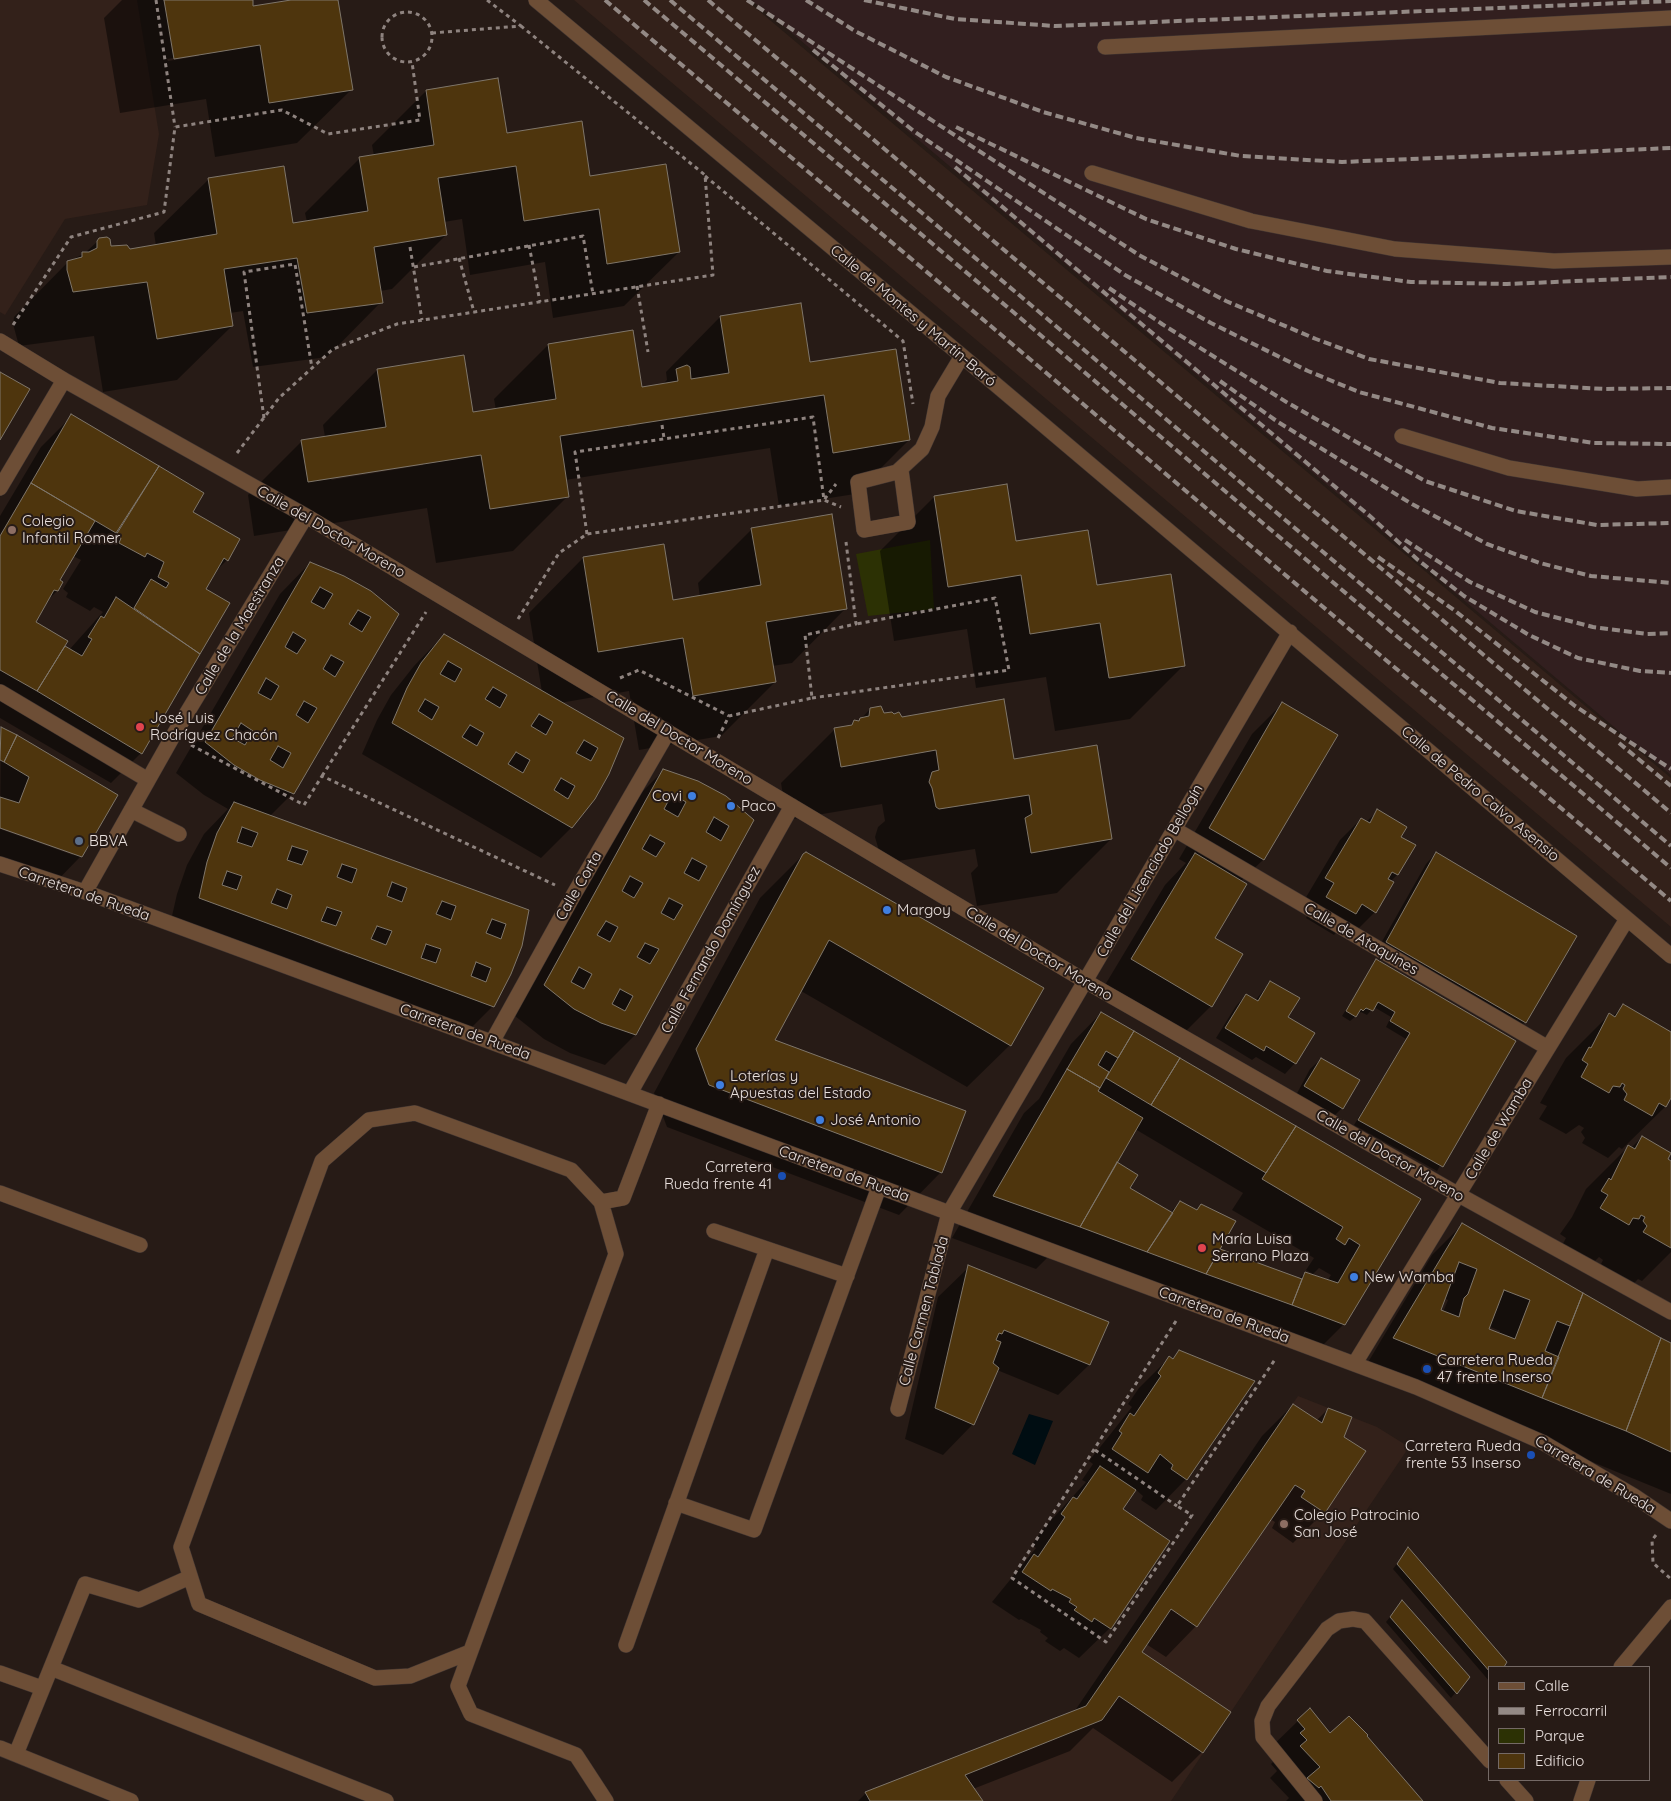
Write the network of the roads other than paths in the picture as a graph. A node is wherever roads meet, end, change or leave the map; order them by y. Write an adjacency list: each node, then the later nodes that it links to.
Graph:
1 (536, 0): 7 (street, Calle de Montes y Martín-Baró)
2 (1671, 18): 3 (street)
3 (1105, 46)
4 (1092, 173): 5 (street)
5 (1671, 257)
6 (1, 342): 8 (street, Calle del Doctor Moreno)
7 (962, 356): 10 (street); 14 (street, Calle de Montes y Martín-Baró)
8 (64, 380): 12 (street); 13 (street, Calle del Doctor Moreno)
9 (1402, 436): 11 (street)
10 (901, 470): 10 (street)
11 (1671, 487)
12 (0, 488)
13 (306, 516): 16 (street, Calle del Doctor Moreno); 17 (street, Calle de la Maestranza)
14 (1290, 632): 20 (street, Calle del Licenciado Bellogín); 24 (street, Calle de Pedro Calvo Asensio)
15 (0, 692): 17 (street)
16 (668, 732): 18 (street, Calle del Doctor Moreno); 27 (street, Calle Corta)
17 (148, 780): 19 (street, Calle de la Maestranza)
18 (792, 806): 26 (street, Calle del Doctor Moreno); 29 (street, Calle Fernando Domínguez)
19 (131, 810): 21 (street); 23 (street, Calle de la Maestranza)
20 (1174, 829): 26 (street, Calle del Licenciado Bellogín); 28 (street, Calle de Ataquines)
21 (180, 834)
22 (0, 864): 23 (street, Carretera de Rueda)
23 (84, 892): 27 (street, Carretera de Rueda)
24 (1627, 919): 25 (street, Calle de Pedro Calvo Asensio); 28 (street, Calle de Wamba)
25 (1671, 956)
26 (1085, 981): 33 (street, Calle del Doctor Moreno); 35 (street, Calle del Licenciado Bellogín)
27 (492, 1042): 29 (street, Carretera de Rueda)
28 (1548, 1048): 33 (street, Calle de Wamba)
29 (630, 1094): 30 (street, Carretera de Rueda)
30 (658, 1104): 31 (street, Carretera de Rueda); 34 (street)
31 (879, 1186): 35 (street, Carretera de Rueda); 39 (street)
32 (0, 1193): 37 (street)
33 (1459, 1195): 40 (street, Calle del Doctor Moreno); 41 (street, Calle de Wamba)
34 (601, 1202): 45 (street); 48 (street)
35 (949, 1213): 41 (street, Carretera de Rueda); 42 (street, Calle Carmen Tablada)
36 (714, 1231): 38 (street)
37 (140, 1246)
38 (767, 1249): 39 (street); 43 (street)
39 (847, 1276): 43 (street)
40 (1671, 1312)
41 (1355, 1363): 44 (street, Carretera de Rueda)
42 (898, 1409)
43 (676, 1503): 47 (street)
44 (1671, 1521)
45 (190, 1577): 48 (street); 50 (street)
46 (1671, 1608): 49 (street)
47 (626, 1645)
48 (470, 1652): 60 (street)
49 (1622, 1666)
50 (51, 1668): 52 (street); 59 (street)
51 (0, 1673): 52 (street)
52 (42, 1688): 54 (street)
53 (1, 1748): 54 (street)
54 (16, 1754): 58 (street)
55 (1488, 1758): 61 (street)
56 (1508, 1781): 62 (street)
57 (1588, 1781): 63 (street)
58 (131, 1801)
59 (386, 1801)
60 (606, 1801)
61 (1315, 1801)
62 (1526, 1801)
63 (1581, 1801)

